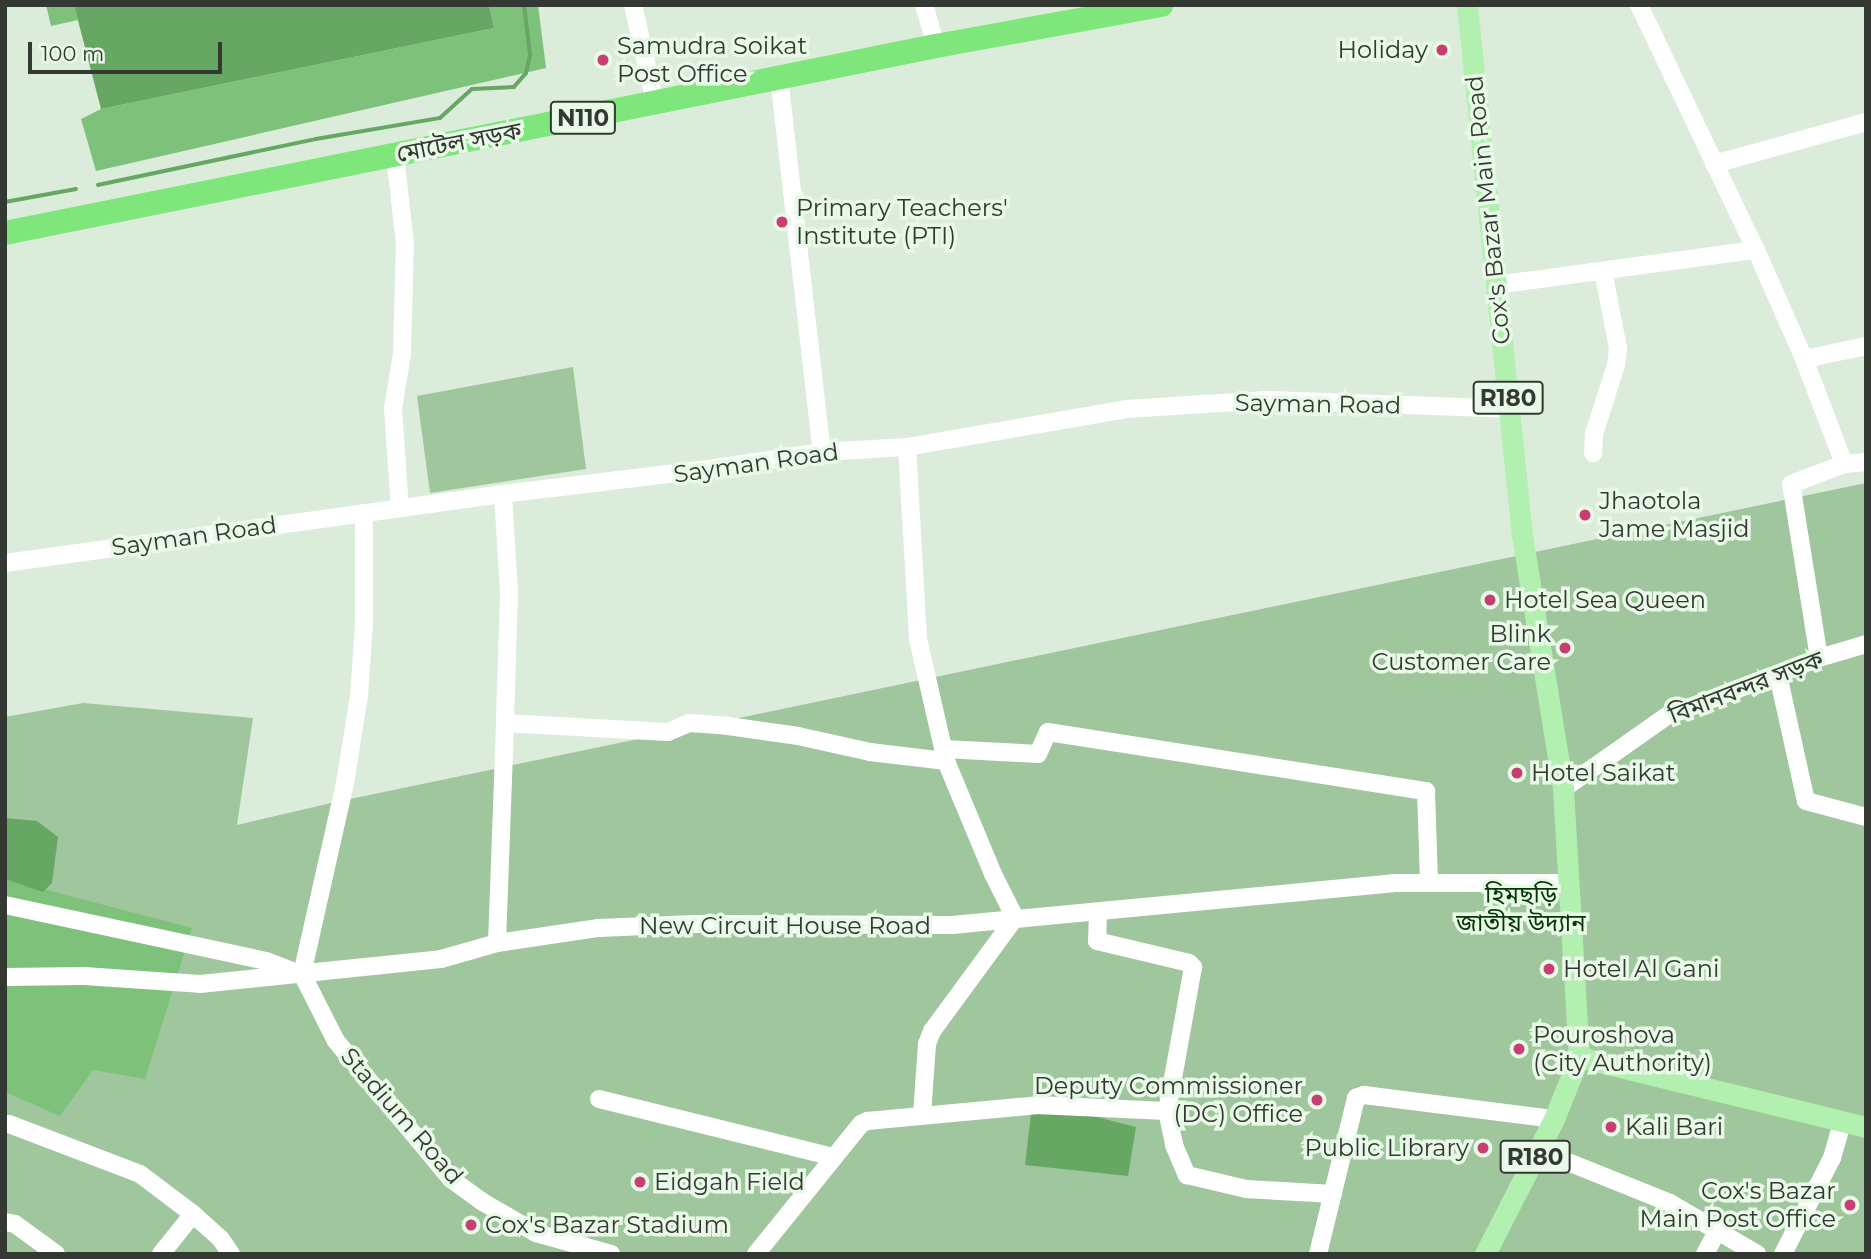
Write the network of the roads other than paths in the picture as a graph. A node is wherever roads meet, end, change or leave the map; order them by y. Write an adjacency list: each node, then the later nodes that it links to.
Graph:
1 (633, 5): 8 (street)
2 (924, 5): 6 (street)
3 (1161, 5): 6 (highway, মোটেল সড়ক / N110)
4 (1467, 5): 15 (main road, Cox's Bazar Main Road / R180)
5 (1639, 5): 11 (street)
6 (936, 46): 7 (highway, মোটেল সড়ক / N110)
7 (779, 77): 8 (highway, মোটেল সড়ক / N110); 20 (street)
8 (655, 103): 10 (highway, মোটেল সড়ক / N110)
9 (1866, 122): 11 (street)
10 (395, 155): 12 (highway, মোটেল সড়ক / N110); 25 (street)
11 (1714, 164): 13 (street)
12 (5, 233)
13 (1756, 250): 14 (street); 17 (street)
14 (1603, 271): 15 (street); 21 (street)
15 (1496, 285): 18 (main road, Cox's Bazar Main Road / R180)
16 (1866, 346): 17 (street)
17 (1804, 359): 23 (street)
18 (1509, 408): 19 (street, Sayman Road); 33 (main road, Cox's Bazar Main Road / R180)
19 (907, 447): 20 (street, Sayman Road); 32 (street)
20 (822, 452): 24 (street, Sayman Road)
21 (1593, 453)
22 (1866, 461): 23 (street)
23 (1844, 464): 29 (street)
24 (503, 494): 25 (street, Sayman Road); 31 (street)
25 (400, 508): 26 (street, Sayman Road)
26 (364, 513): 27 (street, Sayman Road); 41 (street)
27 (5, 563)
28 (1866, 644): 29 (street, বিমানবন্দর সড়ক)
29 (1819, 658): 30 (street, বিমানবন্দর সড়ক)
30 (1778, 675): 33 (street, বিমানবন্দর সড়ক); 34 (street)
31 (505, 723): 32 (street); 40 (street)
32 (945, 755): 35 (street); 39 (street)
33 (1563, 789): 36 (main road, R180)
34 (1866, 817)
35 (1429, 883): 36 (street, New Circuit House Road); 38 (street, New Circuit House Road)
36 (1569, 883): 43 (main road, R180)
37 (5, 905): 41 (street)
38 (1098, 914): 39 (street, New Circuit House Road); 45 (street)
39 (1015, 918): 40 (street, New Circuit House Road); 46 (street)
40 (497, 943): 41 (street, New Circuit House Road)
41 (302, 974): 42 (street, New Circuit House Road); 60 (street, Stadium Road)
42 (5, 977)
43 (1579, 1057): 47 (main road, R180); 48 (main road)
44 (599, 1100): 52 (street)
45 (1167, 1111): 46 (street); 53 (street)
46 (922, 1115): 52 (street)
47 (1554, 1119): 51 (main road, R180); 53 (street)
48 (1842, 1122): 50 (main road); 66 (street)
49 (9, 1124): 54 (street)
50 (1866, 1127)
51 (1538, 1150): 56 (street); 63 (main road, R180)
52 (834, 1157): 61 (street)
53 (1333, 1194): 62 (street)
54 (193, 1214): 58 (street); 59 (street)
55 (5, 1222): 57 (street)
56 (1717, 1231): 64 (street); 65 (street)
57 (56, 1254)
58 (160, 1254)
59 (231, 1254)
60 (611, 1254)
61 (756, 1254)
62 (1318, 1254)
63 (1485, 1254)
64 (1705, 1254)
65 (1757, 1254)
66 (1783, 1254)

